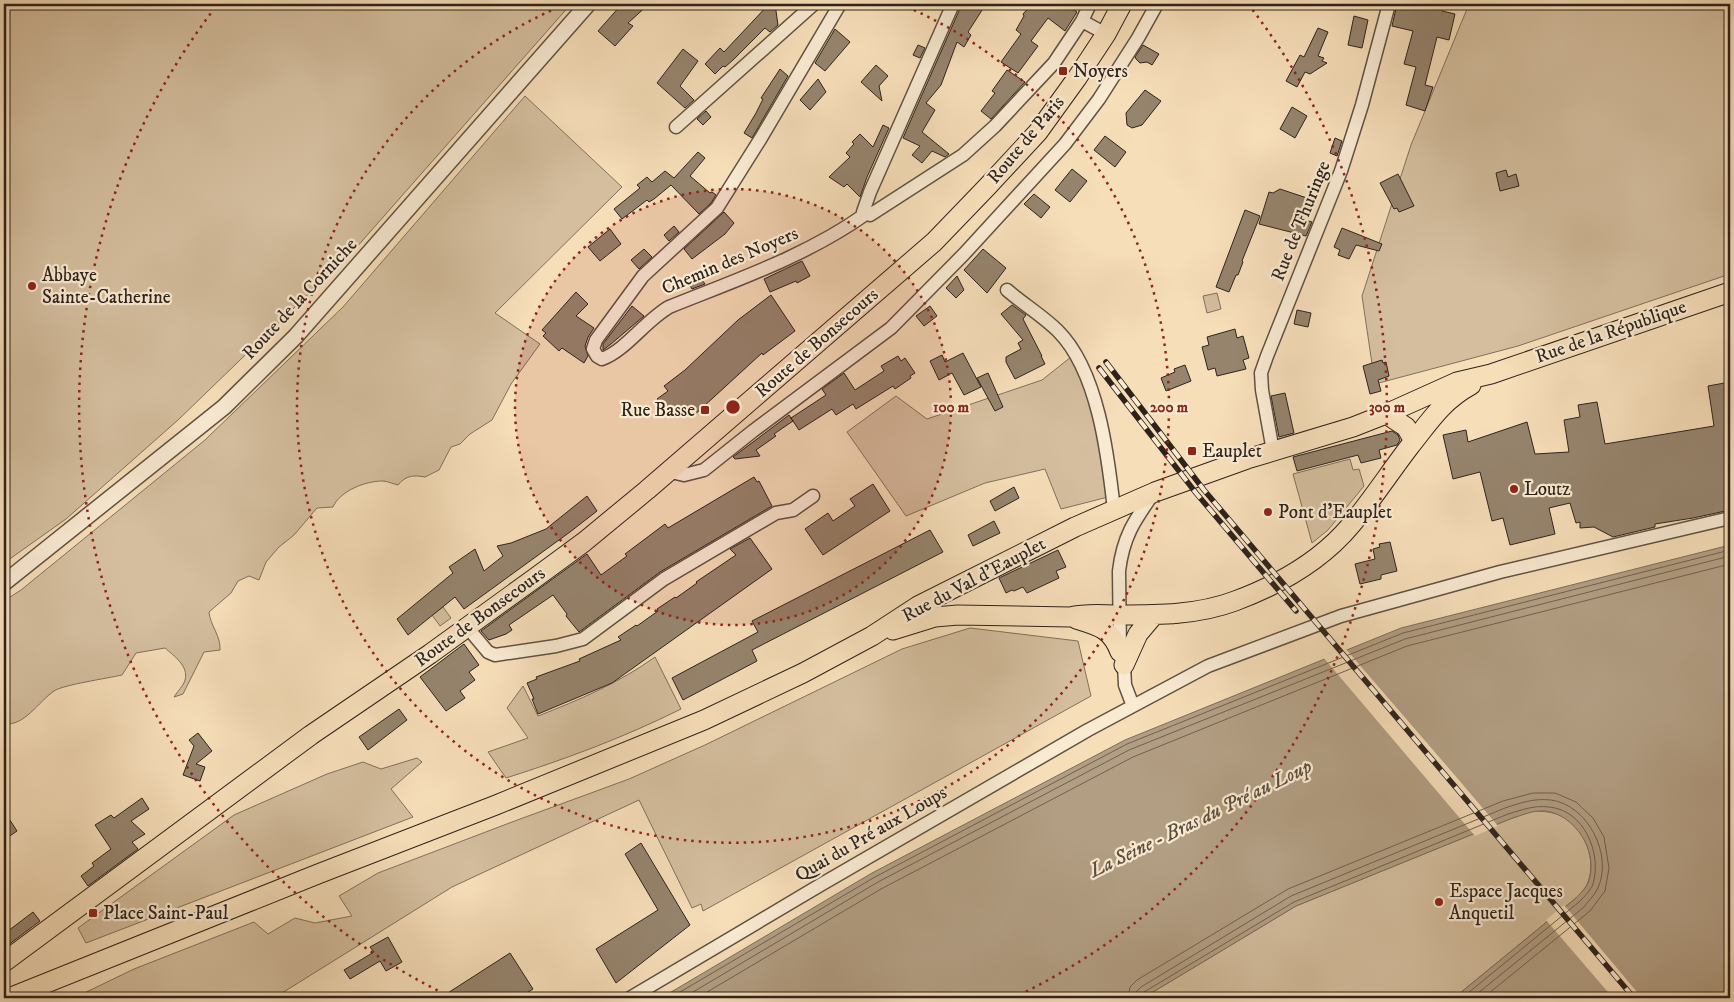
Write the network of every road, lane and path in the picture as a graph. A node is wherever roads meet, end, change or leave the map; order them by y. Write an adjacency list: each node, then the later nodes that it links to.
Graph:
1 (588, 4): 25 (street, Route de la Corniche)
2 (814, 4): 11 (street)
3 (840, 4): 12 (street, Chemin des Noyers)
4 (953, 4): 12 (street)
5 (1090, 4): 9 (street, Chemin des Noyers)
6 (1122, 4): 10 (main road, Route de Paris)
7 (1157, 4): 20 (street)
8 (1389, 4): 19 (street, Rue de Thuringe)
9 (1082, 21): 10 (street); 12 (street, Chemin des Noyers)
10 (1106, 34): 13 (main road, Route de Paris)
11 (676, 126)
12 (867, 213)
13 (934, 242): 20 (main road, Route de Bonsecours)
14 (1007, 290): 23 (street)
15 (1730, 292): 16 (main road, Rue de la République)
16 (1491, 374): 17 (main road, Rue de la République); 18 (main road, Rue de la République)
17 (1386, 414): 18 (main road); 19 (main road, Rue de la République)
18 (1414, 441): 27 (main road, Rue de la République)
19 (1273, 451): 21 (main road, Rue de la République)
20 (667, 471): 29 (main road, Route de Bonsecours)
21 (1155, 492): 23 (main road, Rue de la République); 26 (street)
22 (813, 496): 29 (street)
23 (1114, 510): 30 (main road, Rue du Val d'Eauplet)
24 (1730, 518): 32 (street, Quai du Pré aux Loups)
25 (4, 583)
26 (1119, 615): 27 (main road, Rue de la République); 28 (main road, Rue du Val d'Eauplet); 31 (street)
27 (1154, 615): 31 (main road)
28 (1070, 617): 30 (main road, Rue du Val d'Eauplet); 31 (main road)
29 (466, 627): 33 (main road, Route de Bonsecours)
30 (872, 636): 34 (main road)
31 (1122, 658): 32 (street)
32 (1133, 706): 35 (street, Quai du Pré aux Loups)
33 (4, 962)
34 (9, 998)
35 (630, 998)

